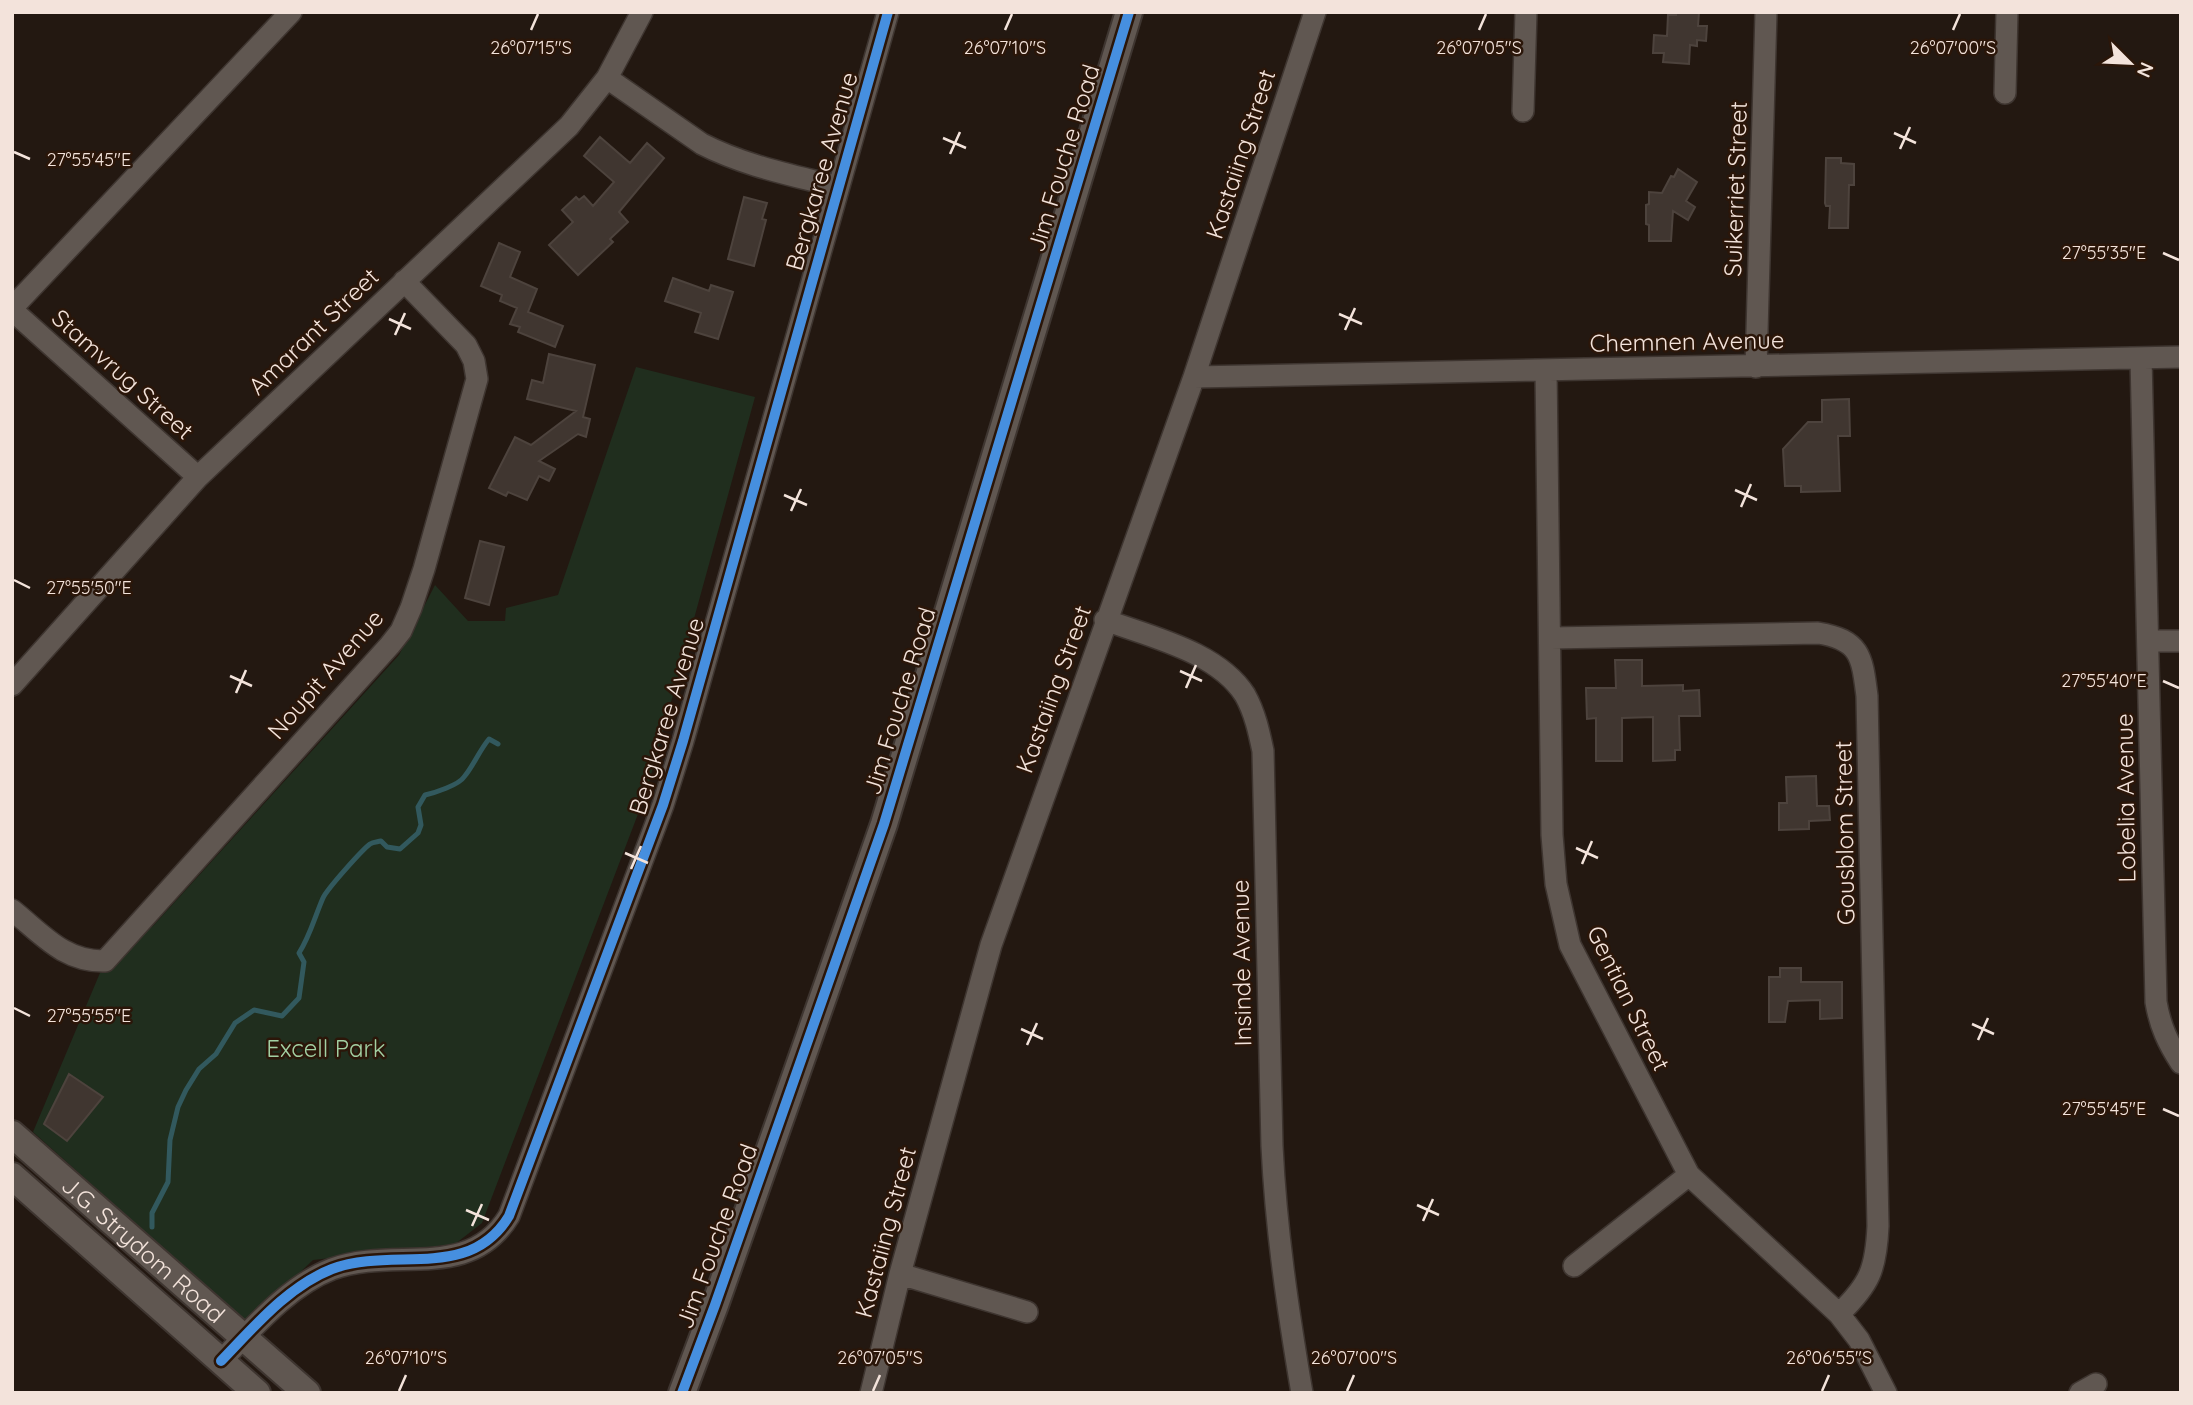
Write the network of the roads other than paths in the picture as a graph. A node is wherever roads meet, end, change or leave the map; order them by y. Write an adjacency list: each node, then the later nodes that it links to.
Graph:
1 (291, 12): 14 (street)
2 (642, 12): 9 (street, Amarant Street)
3 (888, 12): 12 (street, Bergkaree Avenue)
4 (1129, 12): 39 (street, Jim Fouche Road)
5 (1315, 12): 19 (street, Kastaiing Street)
6 (1526, 12): 11 (street)
7 (1766, 12): 17 (street, Suikerriet Street)
8 (2007, 12): 10 (street)
9 (607, 78): 12 (street); 13 (street, Amarant Street)
10 (2005, 93)
11 (1523, 111)
12 (838, 187): 35 (street, Bergkaree Avenue)
13 (404, 281): 20 (street, Amarant Street); 26 (street, Noupit Avenue)
14 (12, 309): 20 (street, Stamvrug Street)
15 (2181, 357): 16 (street, Chemnen Avenue)
16 (2141, 358): 17 (street, Chemnen Avenue); 24 (street, Lobelia Avenue)
17 (1756, 367): 18 (street, Chemnen Avenue)
18 (1546, 370): 19 (street, Chemnen Avenue); 22 (street, Gentian Street)
19 (1194, 377): 21 (street, Kastaiing Street)
20 (198, 477): 25 (street, Amarant Street)
21 (1105, 620): 32 (street, Kastaiing Street); 41 (street, Insinde Avenue)
22 (1551, 638): 29 (street, Gentian Street); 34 (street, Gousblom Street)
23 (2181, 640): 24 (street)
24 (2149, 641): 27 (street, Lobelia Avenue)
25 (12, 685)
26 (12, 910)
27 (2181, 1063)
28 (12, 1134): 35 (street, J.G. Strydom Road)
29 (1689, 1175): 31 (street); 34 (street, Gentian Street)
30 (12, 1176): 36 (street, J.G. Strydom Road)
31 (1574, 1266)
32 (900, 1274): 33 (street); 40 (street, Kastaiing Street)
33 (1027, 1312)
34 (1839, 1314): 42 (street, Gentian Street)
35 (243, 1338): 36 (street, Bergkaree Avenue); 38 (street, J.G. Strydom Road)
36 (221, 1361): 37 (street, J.G. Strydom Road)
37 (257, 1393)
38 (307, 1393)
39 (682, 1393)
40 (871, 1393)
41 (1302, 1393)
42 (1886, 1393)

